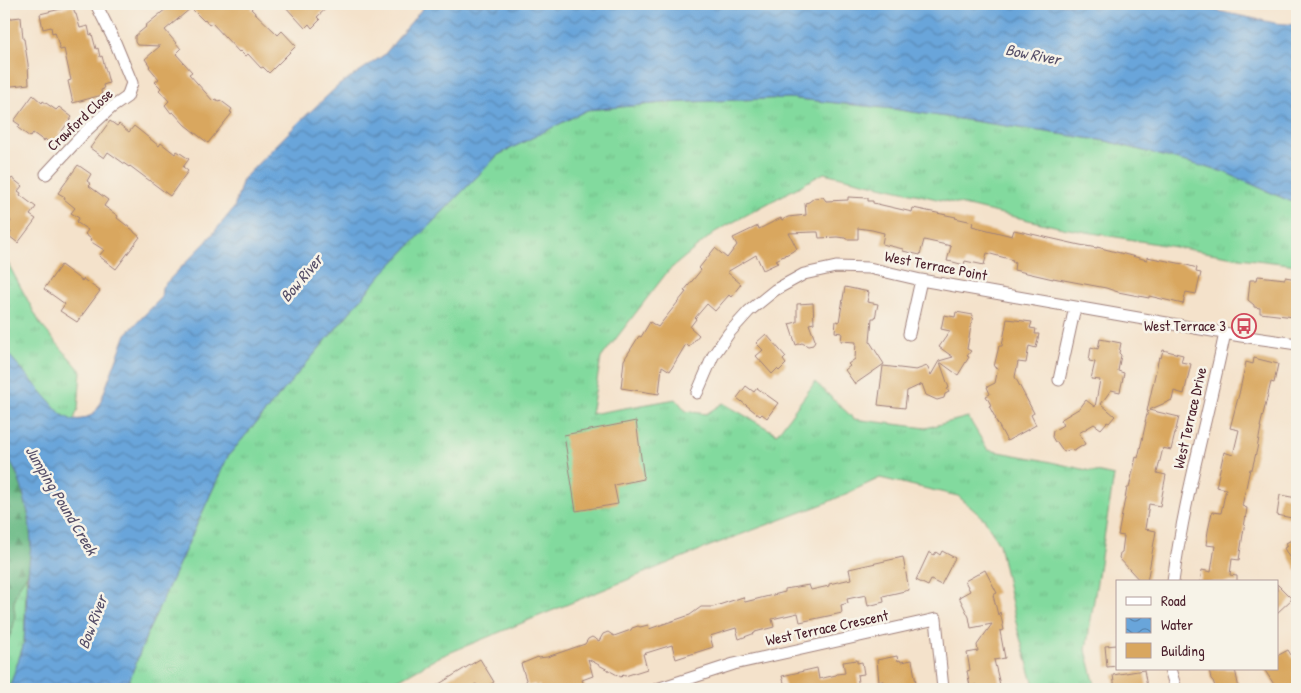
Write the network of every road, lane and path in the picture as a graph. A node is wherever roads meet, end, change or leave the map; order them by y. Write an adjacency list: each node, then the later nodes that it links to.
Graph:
1 (96, 4): 2 (street, Crawford Close)
2 (46, 174)
3 (921, 280): 4 (street, West Terrace Point); 6 (street); 9 (street, West Terrace Point)
4 (1075, 307): 5 (street, West Terrace Point); 8 (street)
5 (1225, 333): 7 (street); 10 (street, West Terrace Drive)
6 (909, 334)
7 (1297, 344)
8 (1059, 380)
9 (697, 393)
10 (1173, 580)
11 (1170, 670): 14 (street)
12 (657, 689): 13 (street, West Terrace Crescent)
13 (943, 689)
14 (1176, 689)

